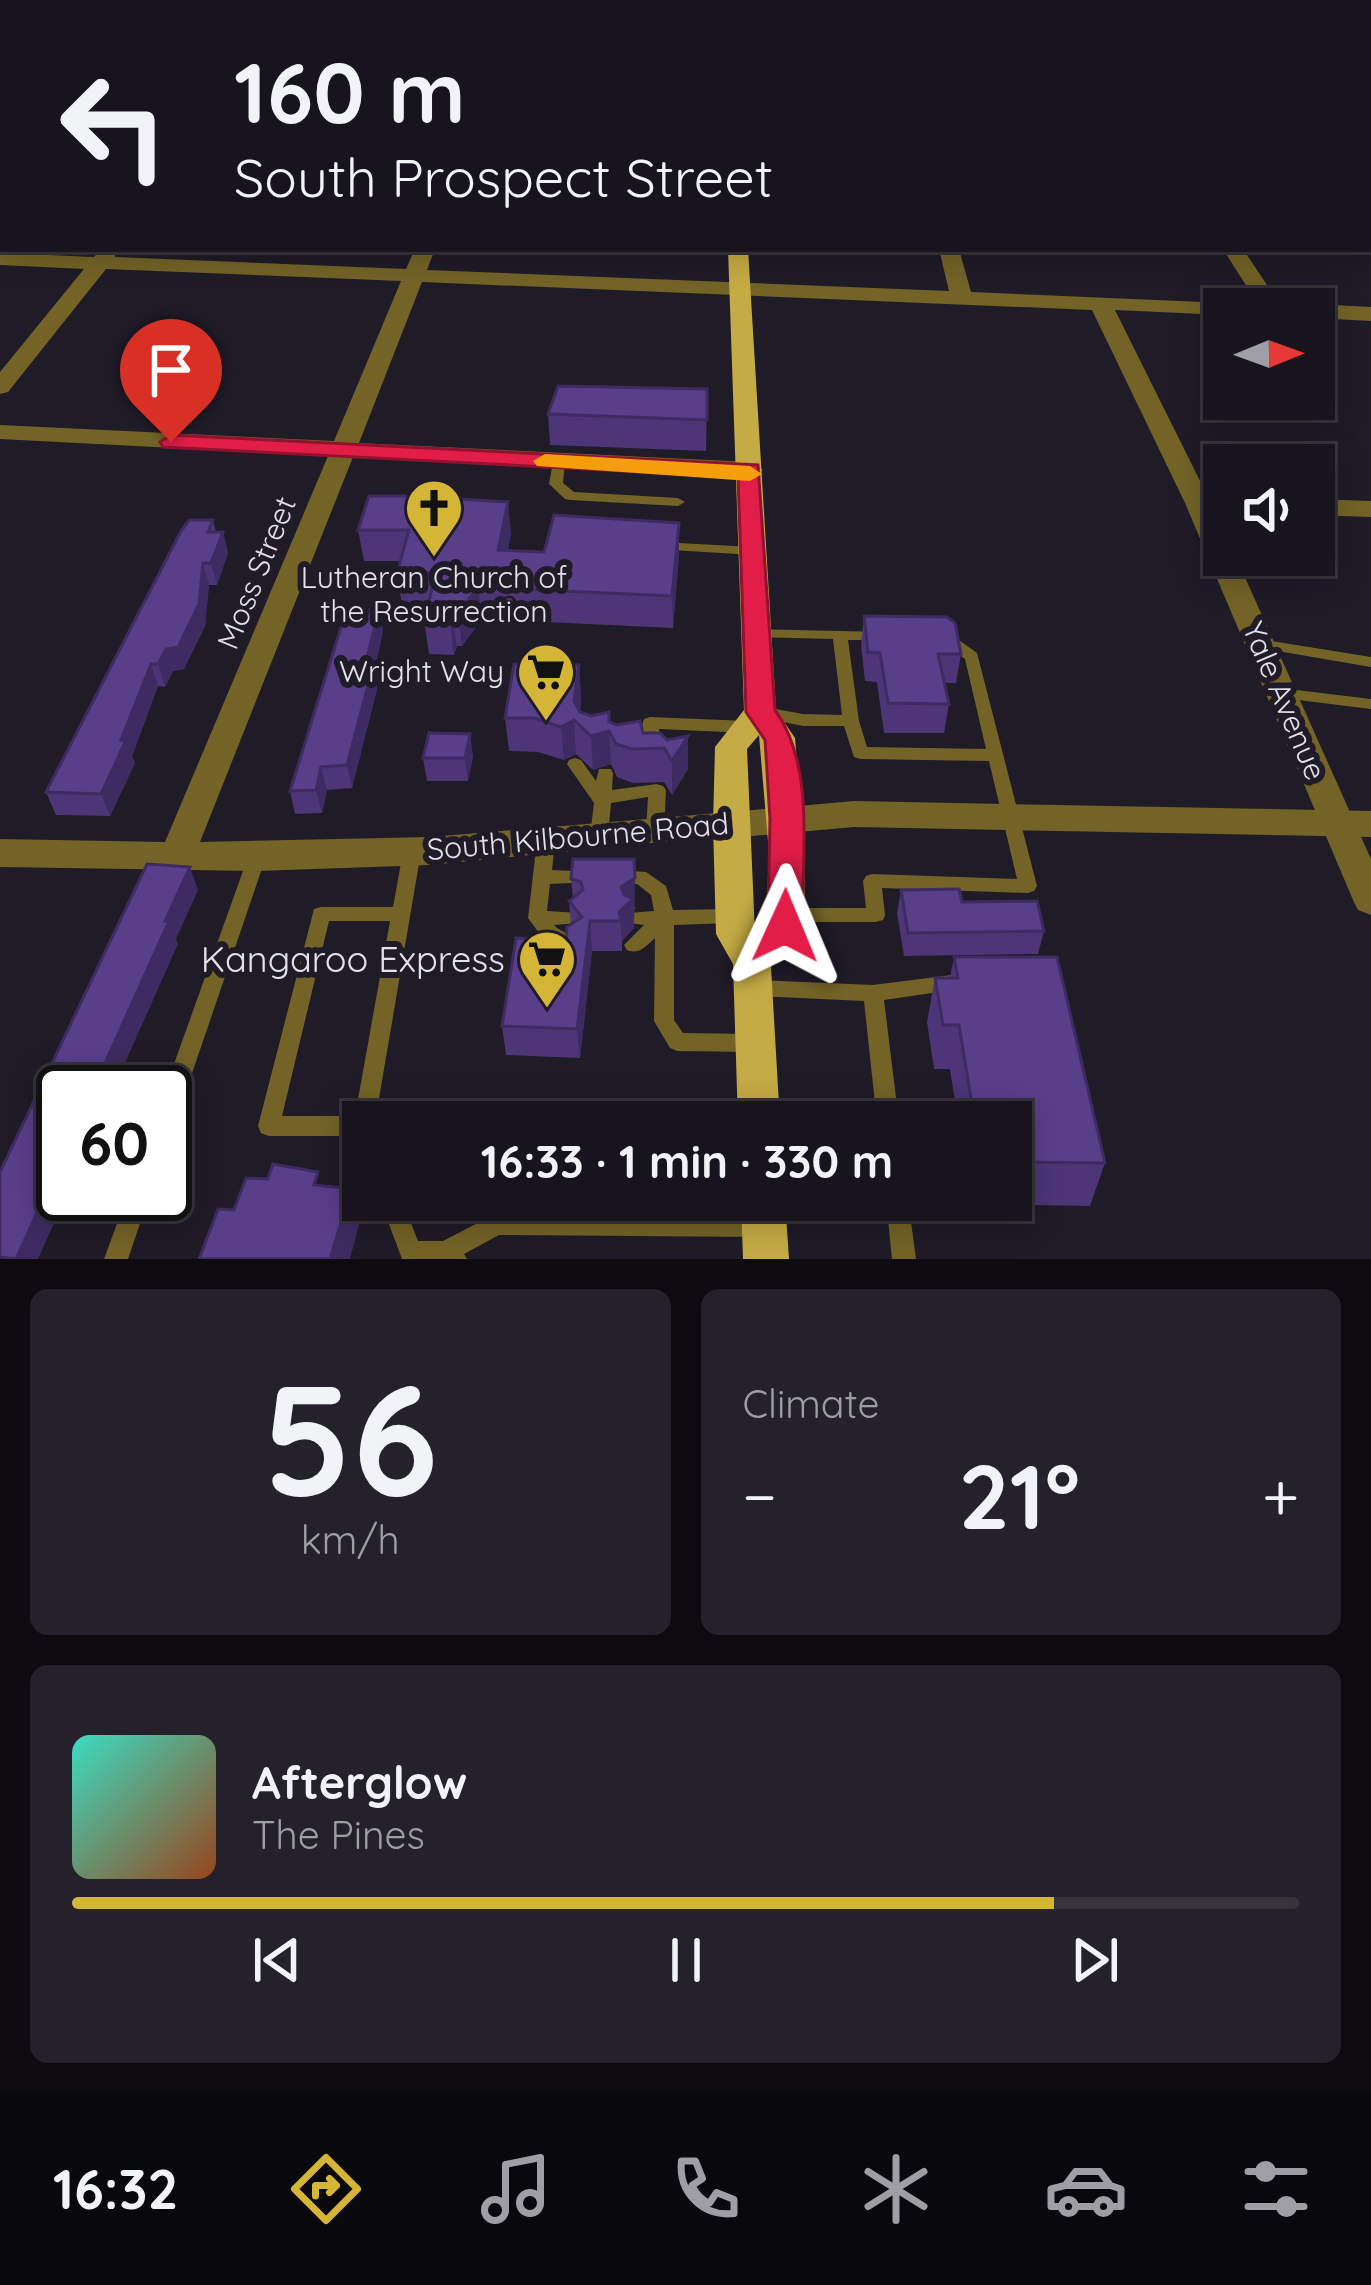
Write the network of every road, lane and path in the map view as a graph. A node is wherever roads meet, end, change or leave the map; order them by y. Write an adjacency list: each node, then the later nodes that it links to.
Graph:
1 (424, 252): 7 (street, Moss Street)
2 (738, 252): 9 (main road)
3 (951, 252): 10 (street)
4 (1235, 252): 8 (street)
5 (106, 255): 6 (street); 7 (street); 15 (street)
6 (0, 259)
7 (414, 277): 9 (street); 17 (street, Moss Street)
8 (1258, 288)
9 (740, 291): 10 (street); 19 (main road)
10 (962, 299): 11 (street)
11 (1102, 307): 12 (street); 20 (street, Yale Avenue)
12 (1203, 308)
13 (1335, 312): 14 (street)
14 (1371, 314)
15 (0, 387)
16 (0, 432): 17 (street)
17 (342, 453): 18 (street); 54 (street, Moss Street)
18 (559, 462): 19 (street); 21 (lane)
19 (750, 470): 25 (main road)
20 (1203, 490)
21 (678, 502)
22 (1335, 508): 23 (street)
23 (1371, 509)
24 (638, 544): 25 (lane)
25 (752, 550): 27 (main road)
26 (1236, 576): 31 (street, Yale Avenue)
27 (755, 634): 28 (lane); 35 (main road)
28 (840, 635): 29 (lane); 36 (lane)
29 (904, 635)
30 (926, 636): 38 (lane)
31 (1259, 644): 32 (lane); 33 (street, Yale Avenue)
32 (1371, 662)
33 (1280, 693): 34 (lane); 47 (street, Yale Avenue)
34 (1371, 704)
35 (754, 719): 36 (lane); 37 (lane); 46 (main road); 48 (main road)
36 (851, 721): 38 (lane)
37 (639, 729): 39 (lane); 41 (lane)
38 (995, 755): 45 (lane)
39 (653, 759)
40 (575, 764): 44 (lane)
41 (673, 765)
42 (604, 773): 44 (lane)
43 (638, 784): 44 (lane)
44 (599, 798): 49 (lane); 50 (lane)
45 (1011, 817): 46 (street, South Kilbourne Road); 47 (street, South Kilbourne Road); 59 (lane)
46 (786, 819): 48 (street, South Kilbourne Road); 59 (main road)
47 (1353, 822): 57 (street, Yale Avenue)
48 (730, 825): 49 (street, South Kilbourne Road); 60 (main road)
49 (655, 831): 50 (street, South Kilbourne Road)
50 (599, 836): 51 (street, South Kilbourne Road)
51 (546, 841): 52 (street, South Kilbourne Road); 56 (lane)
52 (412, 851): 55 (street, South Kilbourne Road); 58 (lane)
53 (0, 853): 54 (street, South Kilbourne Road)
54 (177, 856): 55 (street, South Kilbourne Road)
55 (257, 857): 71 (lane)
56 (542, 877): 61 (lane); 64 (lane)
57 (1371, 900)
58 (400, 914): 72 (lane); 75 (lane)
59 (785, 915): 67 (main road)
60 (734, 916): 64 (lane); 67 (main road)
61 (537, 918): 62 (lane); 65 (lane)
62 (572, 918)
63 (636, 918): 64 (lane)
64 (665, 918): 66 (lane); 70 (lane)
65 (570, 944)
66 (634, 945)
67 (753, 976): 69 (lane); 70 (main road)
68 (982, 983): 69 (lane)
69 (873, 992): 74 (lane)
70 (755, 1043): 73 (main road)
71 (184, 1065)
72 (367, 1101)
73 (758, 1101)
74 (886, 1101)
75 (342, 1128)
76 (129, 1221): 81 (lane)
77 (399, 1221): 80 (lane)
78 (899, 1221): 82 (lane)
79 (764, 1228): 80 (lane)
80 (450, 1256)
81 (116, 1259)
82 (904, 1259)

